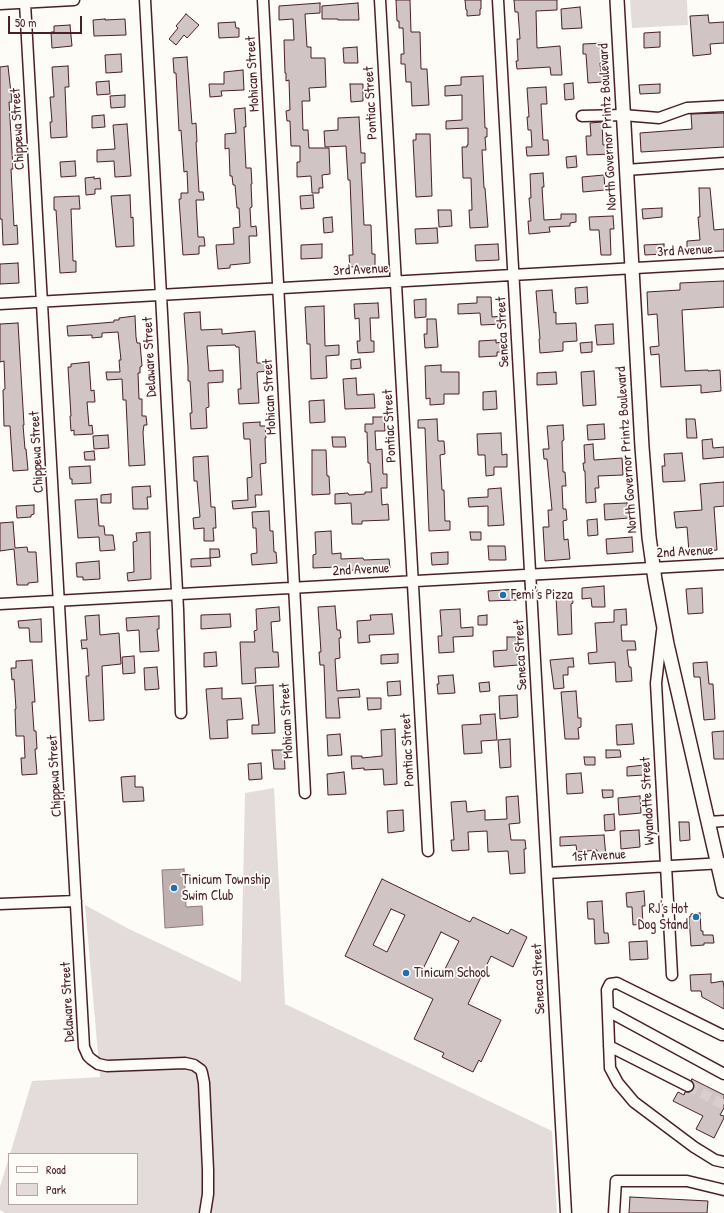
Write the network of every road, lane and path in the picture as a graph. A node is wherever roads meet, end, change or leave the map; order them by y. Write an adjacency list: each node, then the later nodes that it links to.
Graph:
1 (74, 0): 7 (street)
2 (145, 0): 19 (street, Delaware Street)
3 (263, 0): 18 (street, Mohican Street)
4 (380, 0): 17 (street, Pontiac Street)
5 (498, 0): 16 (street, Seneca Street)
6 (617, 0): 10 (main road, North Governor Printz Boulevard)
7 (25, 3): 8 (street); 20 (street, Chippewa Street)
8 (0, 4)
9 (724, 106): 10 (street)
10 (623, 115): 11 (street); 13 (main road, North Governor Printz Boulevard)
11 (582, 116)
12 (724, 163): 13 (street)
13 (626, 170): 15 (main road, North Governor Printz Boulevard)
14 (724, 263): 15 (street, 3rd Avenue)
15 (632, 268): 16 (street, 3rd Avenue); 23 (main road, North Governor Printz Boulevard)
16 (513, 275): 17 (street, 3rd Avenue); 24 (street, Seneca Street)
17 (396, 282): 18 (street, 3rd Avenue); 25 (street, Pontiac Street)
18 (278, 288): 19 (street, 3rd Avenue); 26 (street, Mohican Street)
19 (161, 295): 20 (street, 3rd Avenue); 27 (street, Delaware Street)
20 (42, 302): 21 (street, 3rd Avenue); 28 (street, Chippewa Street)
21 (0, 304)
22 (724, 564): 23 (street, 2nd Avenue)
23 (653, 568): 24 (street, 2nd Avenue); 30 (main road, North Governor Printz Boulevard)
24 (530, 574): 25 (street, 2nd Avenue); 38 (street, Seneca Street)
25 (413, 581): 26 (street, 2nd Avenue); 35 (street, Pontiac Street)
26 (294, 587): 27 (street, 2nd Avenue); 32 (street, Mohican Street)
27 (177, 594): 28 (street, 2nd Avenue); 31 (street, Delaware Street)
28 (59, 600): 29 (street, 2nd Avenue); 40 (street, Chippewa Street)
29 (0, 604)
30 (663, 625): 34 (main road, North Governor Printz Boulevard); 37 (street, Wyandotte Street)
31 (181, 713)
32 (305, 793)
33 (724, 821): 34 (street)
34 (708, 822): 36 (main road, North Governor Printz Boulevard)
35 (428, 851)
36 (721, 863): 37 (street, 1st Avenue); 39 (main road, North Governor Printz Boulevard)
37 (666, 866): 38 (street, 1st Avenue); 42 (street, Wyandotte Street)
38 (547, 873): 51 (street, Seneca Street)
39 (724, 891)
40 (76, 901): 41 (street); 50 (street, Delaware Street)
41 (0, 904)
42 (672, 975)
43 (608, 1011): 44 (street); 45 (street); 46 (street)
44 (724, 1035)
45 (609, 1046): 47 (street); 48 (street)
46 (724, 1074)
47 (688, 1086)
48 (724, 1162)
49 (724, 1190): 52 (street)
50 (205, 1213)
51 (566, 1213)
52 (614, 1213)

